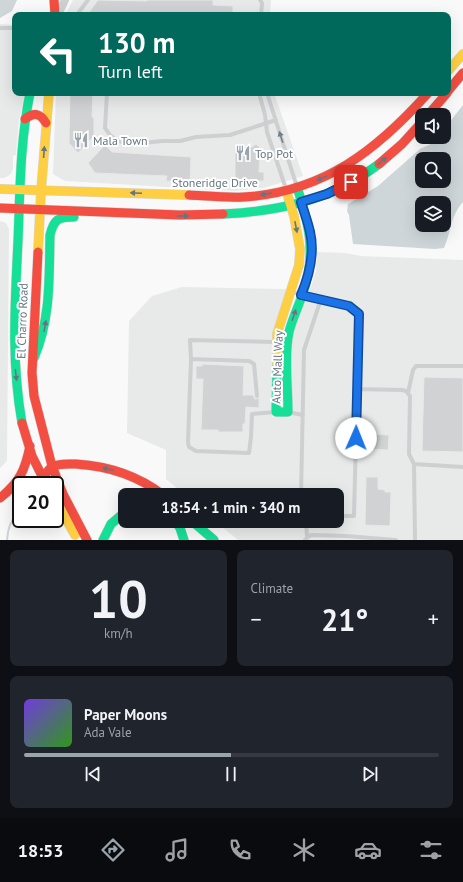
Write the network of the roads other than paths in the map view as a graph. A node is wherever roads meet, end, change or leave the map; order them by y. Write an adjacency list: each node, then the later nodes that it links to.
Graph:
1 (54, 0): 5 (main road)
2 (65, 0): 6 (street)
3 (88, 0): 7 (lane)
4 (260, 0): 8 (lane)
5 (55, 12)
6 (56, 12)
7 (81, 12)
8 (261, 12)
9 (0, 28): 10 (lane)
10 (12, 28)
11 (463, 55): 12 (main road)
12 (451, 68)
13 (463, 73): 14 (main road)
14 (451, 87)
15 (29, 96): 23 (main road, El Charro Road)
16 (49, 96): 25 (main road, El Charro Road)
17 (107, 96): 26 (lane)
18 (261, 96): 26 (lane)
19 (268, 96): 24 (lane)
20 (425, 96): 28 (main road, Stoneridge Drive, one-way to 28)
21 (444, 96): 22 (main road)
22 (434, 108)
23 (25, 119): 25 (main road); 30 (main road, El Charro Road)
24 (276, 120): 26 (lane); 28 (lane, one-way to 24)
25 (46, 123): 32 (main road, El Charro Road, one-way to 25)
26 (266, 124): 31 (lane)
27 (415, 130): 33 (main road, one-way to 27)
28 (297, 187): 31 (main road, Stoneridge Drive); 33 (main road, Auto Mall Way)
29 (0, 189): 30 (main road, Stoneridge Drive)
30 (20, 190): 32 (main road, Stoneridge Drive); 36 (main road, El Charro Road)
31 (286, 190): 32 (main road, Stoneridge Drive, one-way to 32); 34 (main road, Auto Mall Way)
32 (41, 191): 37 (main road, El Charro Road)
33 (301, 202): 34 (main road); 40 (main road, Auto Mall Way)
34 (291, 205): 38 (main road, one-way to 34); 39 (main road, Auto Mall Way, one-way to 39)
35 (0, 208): 36 (main road)
36 (19, 208): 37 (main road); 55 (main road, El Charro Road, one-way to 55)
37 (40, 209): 38 (main road); 45 (main road, El Charro Road)
38 (116, 213): 45 (main road, one-way to 38)
39 (291, 290): 40 (lane); 42 (main road, Auto Mall Way)
40 (301, 295): 41 (lane); 43 (main road, Auto Mall Way, one-way to 40)
41 (321, 299): 47 (lane); 54 (lane)
42 (277, 342): 43 (lane); 44 (lane); 51 (main road, Auto Mall Way)
43 (288, 342): 52 (main road, Auto Mall Way)
44 (190, 359): 49 (lane); 53 (lane)
45 (32, 362): 57 (main road, El Charro Road)
46 (463, 366): 48 (lane)
47 (357, 389): 48 (lane); 66 (lane)
48 (408, 393): 56 (lane)
49 (257, 396)
50 (257, 408): 53 (lane)
51 (276, 412): 52 (main road, Auto Mall Way); 53 (lane)
52 (288, 412): 54 (lane)
53 (256, 414)
54 (303, 415): 62 (lane)
55 (30, 446): 59 (main road, El Charro Road); 63 (main road)
56 (414, 464): 58 (lane); 77 (lane)
57 (52, 466): 60 (main road); 61 (main road, one-way to 57); 72 (main road, El Charro Road)
58 (463, 467)
59 (42, 476)
60 (46, 476)
61 (153, 488)
62 (301, 488)
63 (0, 498)
64 (64, 515): 71 (main road)
65 (118, 516): 73 (main road)
66 (344, 516)
67 (180, 528): 74 (main road)
68 (200, 528): 75 (main road)
69 (306, 528): 70 (lane)
70 (306, 539): 76 (lane)
71 (78, 540)
72 (87, 540)
73 (103, 540)
74 (184, 540)
75 (214, 540)
76 (396, 540)
77 (415, 540)

